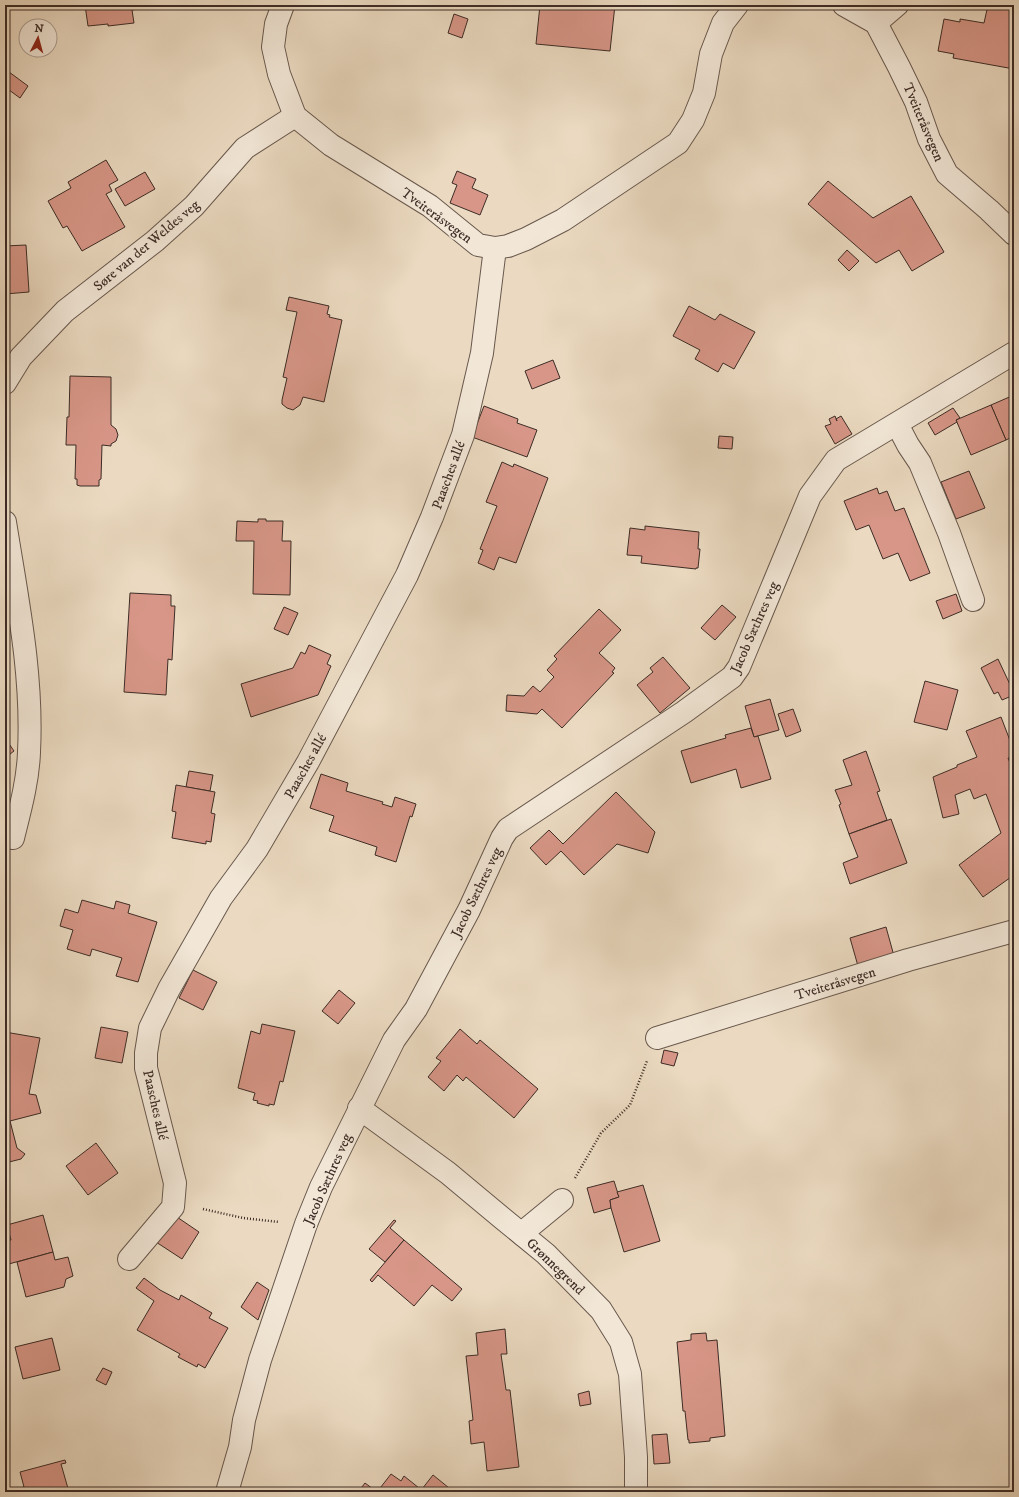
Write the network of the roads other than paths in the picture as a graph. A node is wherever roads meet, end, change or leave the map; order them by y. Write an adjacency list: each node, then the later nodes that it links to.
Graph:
1 (282, 5): 6 (street)
2 (737, 5): 8 (street, Tveiteråsvegen)
3 (844, 5): 5 (street)
4 (897, 5): 5 (street)
5 (876, 23): 7 (street, Tveiteråsvegen)
6 (295, 116): 8 (street, Tveiteråsvegen); 10 (street, Søre van der Weldes veg)
7 (1014, 234)
8 (495, 248): 20 (street, Paasches allé)
9 (1014, 354): 11 (street, Jacob Sæthres veg)
10 (5, 383)
11 (897, 424): 13 (street); 17 (street, Jacob Sæthres veg)
12 (5, 522): 14 (street)
13 (973, 600)
14 (13, 838)
15 (1014, 931): 16 (street, Tveiteråsvegen)
16 (657, 1038)
17 (359, 1108): 19 (street, Grønnegrend); 21 (street, Jacob Sæthres veg)
18 (562, 1200): 19 (street)
19 (522, 1235): 22 (street, Grønnegrend)
20 (129, 1259)
21 (227, 1492)
22 (636, 1492)

